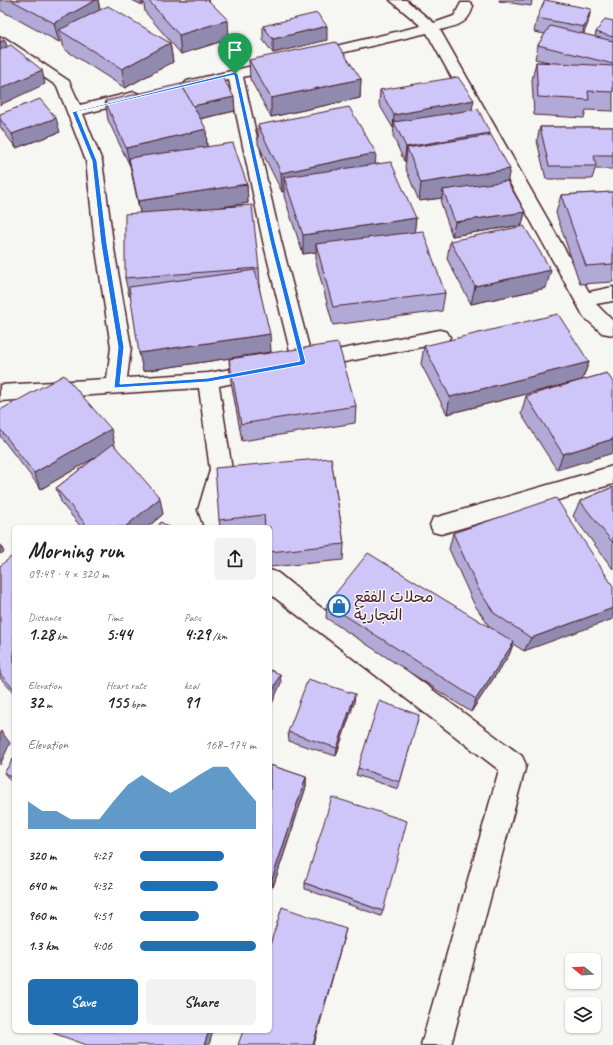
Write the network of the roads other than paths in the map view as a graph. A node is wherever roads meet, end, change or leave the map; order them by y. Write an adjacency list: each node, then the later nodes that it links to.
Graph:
1 (397, 0): 3 (street)
2 (466, 6): 3 (street)
3 (431, 27): 5 (street); 10 (street)
4 (0, 40): 8 (street)
5 (235, 74): 6 (street); 13 (street)
6 (182, 86)
7 (151, 93): 8 (street)
8 (74, 112): 15 (street)
9 (613, 294): 10 (street)
10 (584, 300): 11 (street)
11 (613, 328)
12 (440, 338): 13 (street)
13 (291, 365): 14 (street)
14 (208, 380): 15 (street); 18 (street)
15 (116, 387): 16 (street)
16 (0, 393)
17 (613, 475): 19 (street)
18 (214, 525)
19 (441, 525)
20 (272, 582): 21 (street)
21 (436, 1045)

